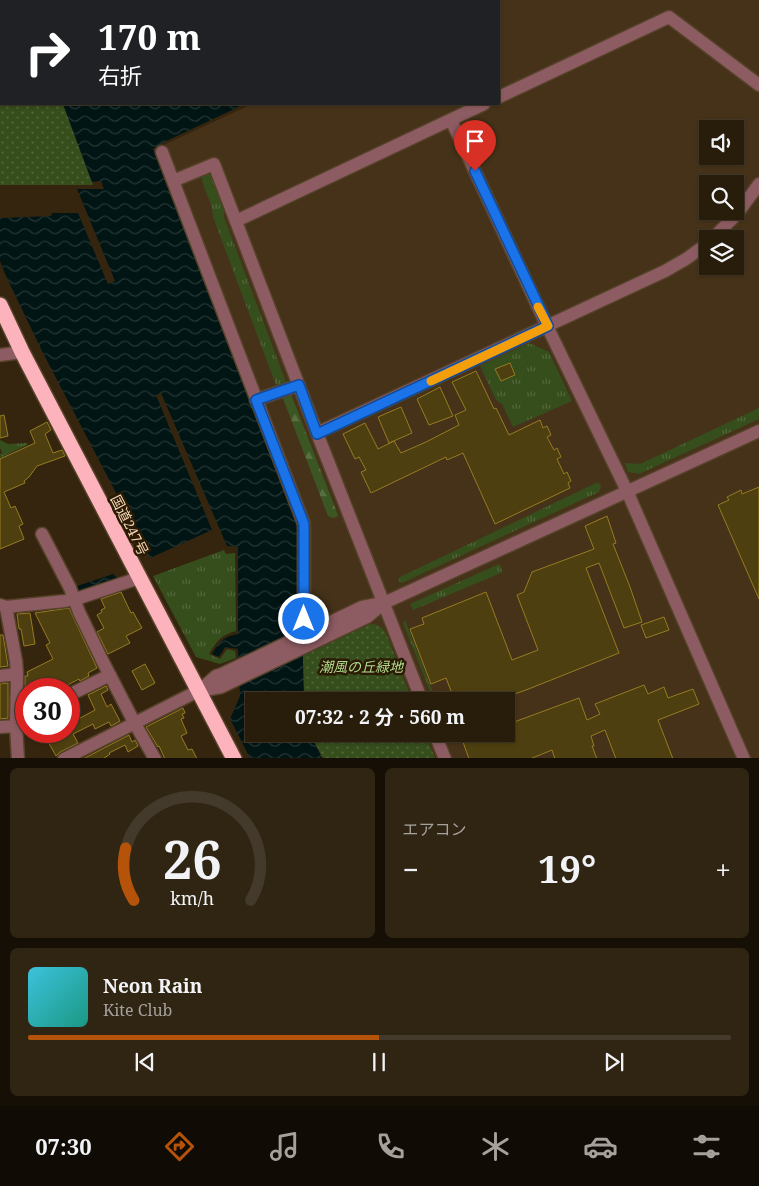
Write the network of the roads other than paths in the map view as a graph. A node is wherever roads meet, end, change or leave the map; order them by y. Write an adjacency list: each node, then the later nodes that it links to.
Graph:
1 (759, 85): 2 (street)
2 (500, 97)
3 (482, 105): 4 (street)
4 (450, 120): 8 (street); 12 (street)
5 (162, 152): 6 (street)
6 (173, 181): 8 (street); 16 (street)
7 (759, 184): 9 (street)
8 (236, 221): 15 (street)
9 (721, 230)
10 (699, 250): 12 (street)
11 (0, 304): 13 (highway, 国道247号)
12 (548, 326): 18 (street); 19 (street)
13 (22, 352): 14 (street); 21 (highway, 国道247号)
14 (0, 355)
15 (299, 385): 16 (street); 18 (street)
16 (256, 400): 25 (street)
17 (759, 431): 19 (street)
18 (317, 434): 23 (street)
19 (628, 491): 23 (street); 43 (street)
20 (42, 534): 22 (street)
21 (139, 578): 22 (street); 31 (highway, 国道247号)
22 (73, 595): 24 (street); 27 (street)
23 (384, 603): 31 (street); 32 (street)
24 (3, 606): 26 (street)
25 (304, 619)
26 (17, 674): 28 (street); 29 (street)
27 (110, 675): 30 (street); 34 (street)
28 (0, 676)
29 (17, 678)
30 (80, 690)
31 (199, 691): 34 (street); 41 (highway, 国道247号)
32 (419, 692)
33 (15, 722): 35 (street)
34 (134, 722): 39 (street); 40 (street)
35 (0, 727)
36 (438, 742): 42 (street)
37 (18, 743): 38 (street)
38 (18, 758)
39 (64, 758)
40 (154, 758)
41 (234, 758)
42 (445, 758)
43 (744, 758)

